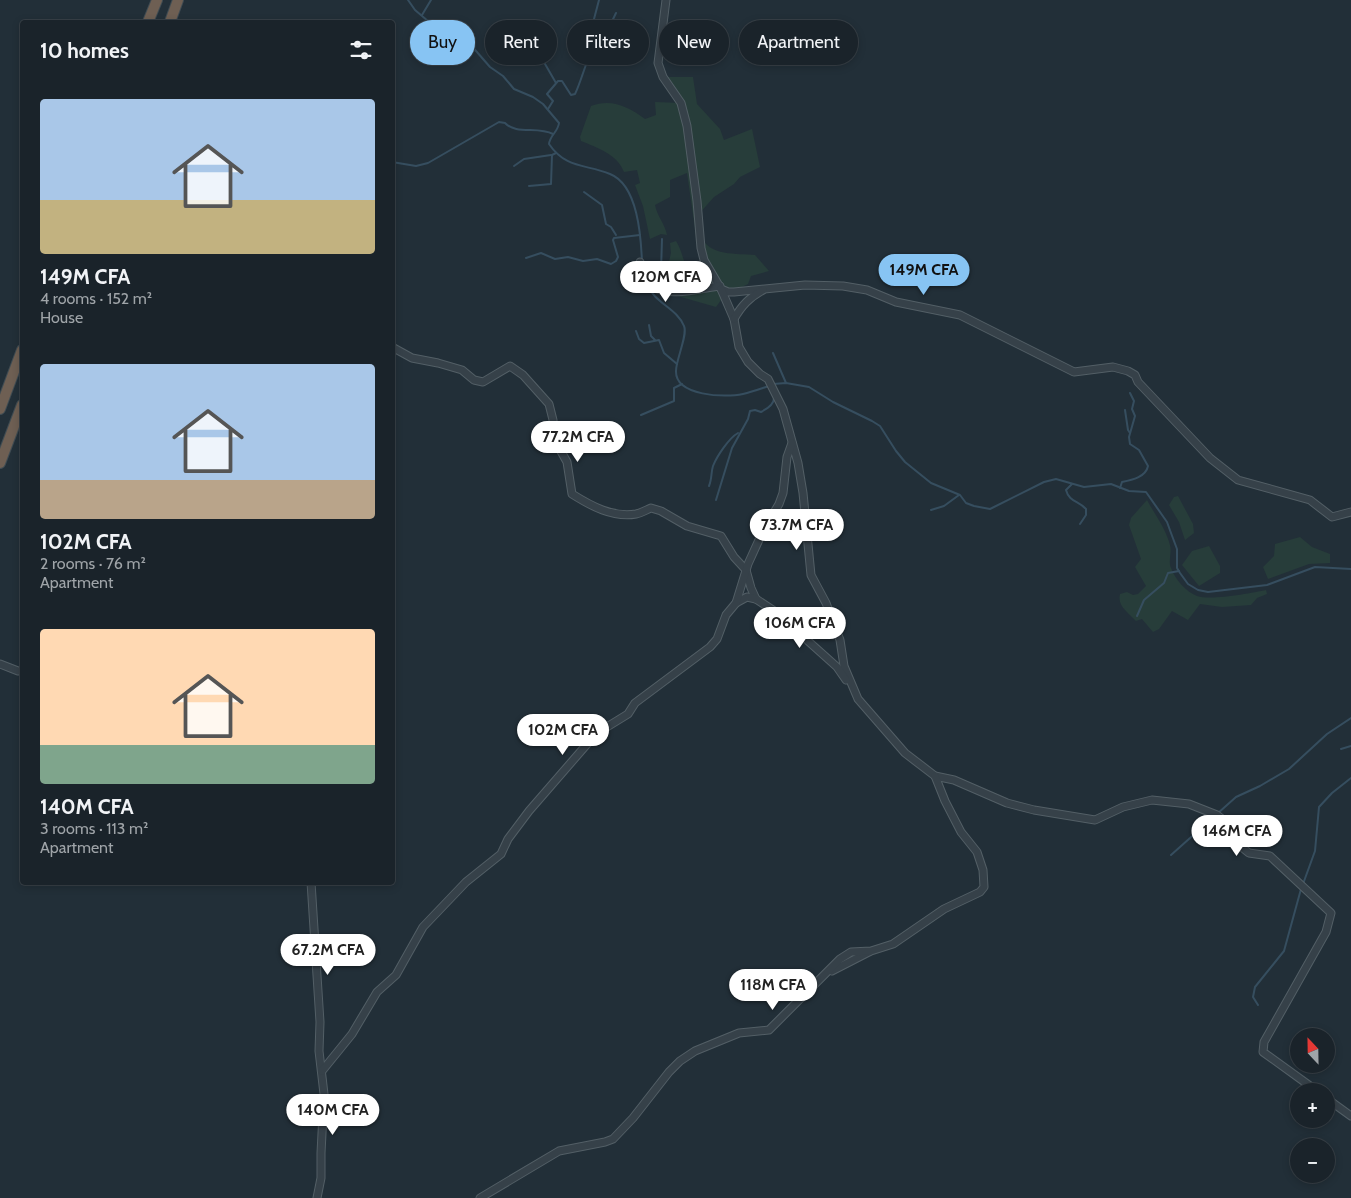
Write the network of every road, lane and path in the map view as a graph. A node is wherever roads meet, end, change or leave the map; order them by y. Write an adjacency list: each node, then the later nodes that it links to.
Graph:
1 (157, 0): 4 (highway)
2 (178, 0): 5 (highway)
3 (666, 0): 7 (street)
4 (149, 20)
5 (171, 20)
6 (640, 262): 7 (street)
7 (721, 288): 8 (street); 9 (street)
8 (765, 288): 9 (street); 17 (street)
9 (734, 319): 15 (street)
10 (395, 349): 18 (street)
11 (20, 354): 12 (highway)
12 (3, 392): 13 (highway)
13 (0, 409)
14 (20, 410): 16 (highway)
15 (792, 443): 18 (street); 23 (street)
16 (0, 463)
17 (1351, 512)
18 (746, 570): 19 (street); 20 (street)
19 (756, 599): 20 (street); 23 (street)
20 (736, 604): 26 (street)
21 (0, 664): 22 (street)
22 (20, 672)
23 (858, 699): 24 (street)
24 (935, 776): 27 (street); 31 (street)
25 (311, 885): 26 (street)
26 (322, 1072): 30 (street)
27 (1306, 1083)
28 (1335, 1104): 29 (street)
29 (1351, 1116)
30 (317, 1198)
31 (480, 1198)

